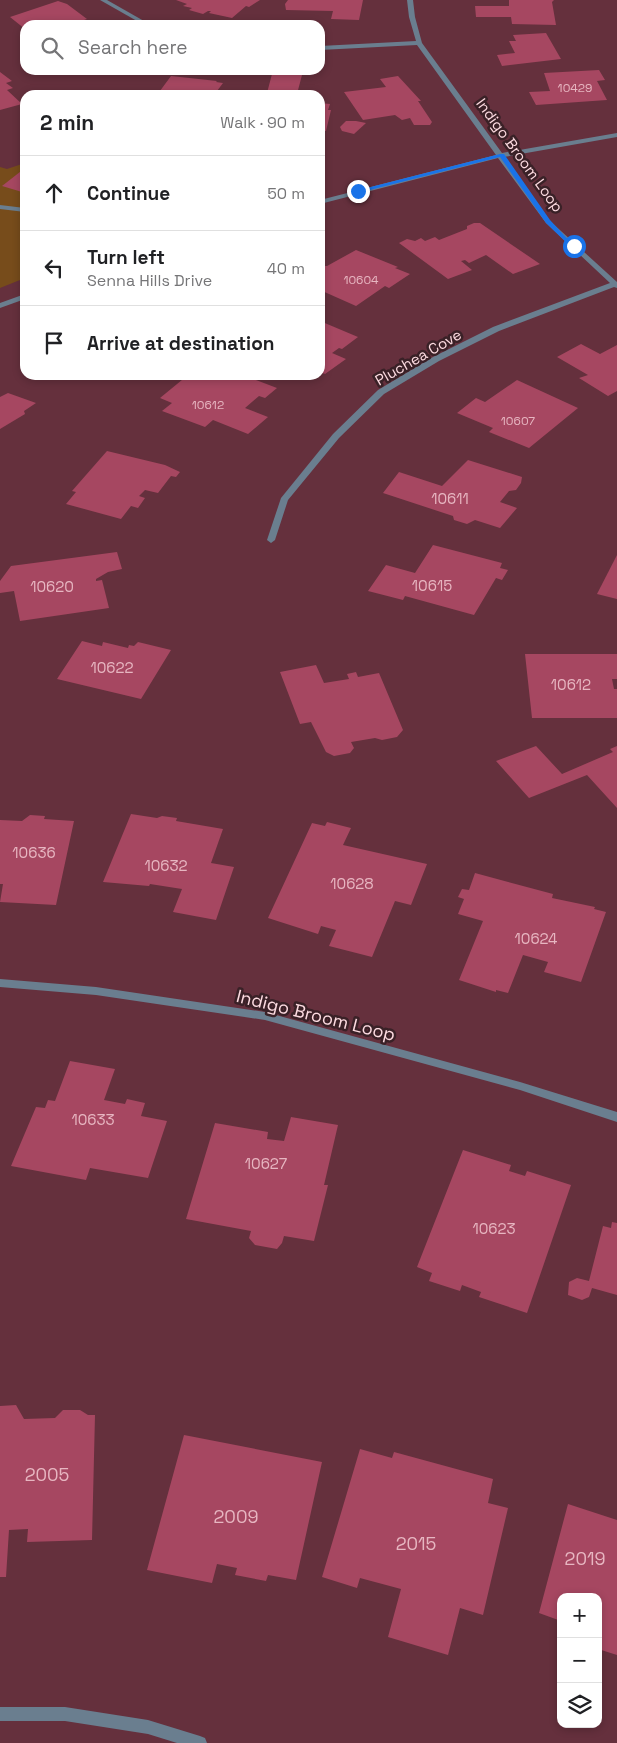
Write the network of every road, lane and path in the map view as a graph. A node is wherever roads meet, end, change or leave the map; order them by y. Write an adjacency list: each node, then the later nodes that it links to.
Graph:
1 (103, 0): 3 (street)
2 (410, 0): 4 (street, Indigo Broom Loop)
3 (139, 20)
4 (419, 43): 5 (street); 7 (street, Indigo Broom Loop)
5 (325, 48)
6 (617, 136): 7 (street)
7 (502, 155): 8 (street); 11 (street, Indigo Broom Loop)
8 (325, 201)
9 (0, 207): 10 (street)
10 (20, 209)
11 (616, 285): 14 (street, Pluchea Cove)
12 (20, 298): 13 (street)
13 (0, 306)
14 (271, 540)
15 (0, 983): 16 (street, Indigo Broom Loop)
16 (617, 1117)
17 (0, 1714): 18 (street)
18 (200, 1743)

